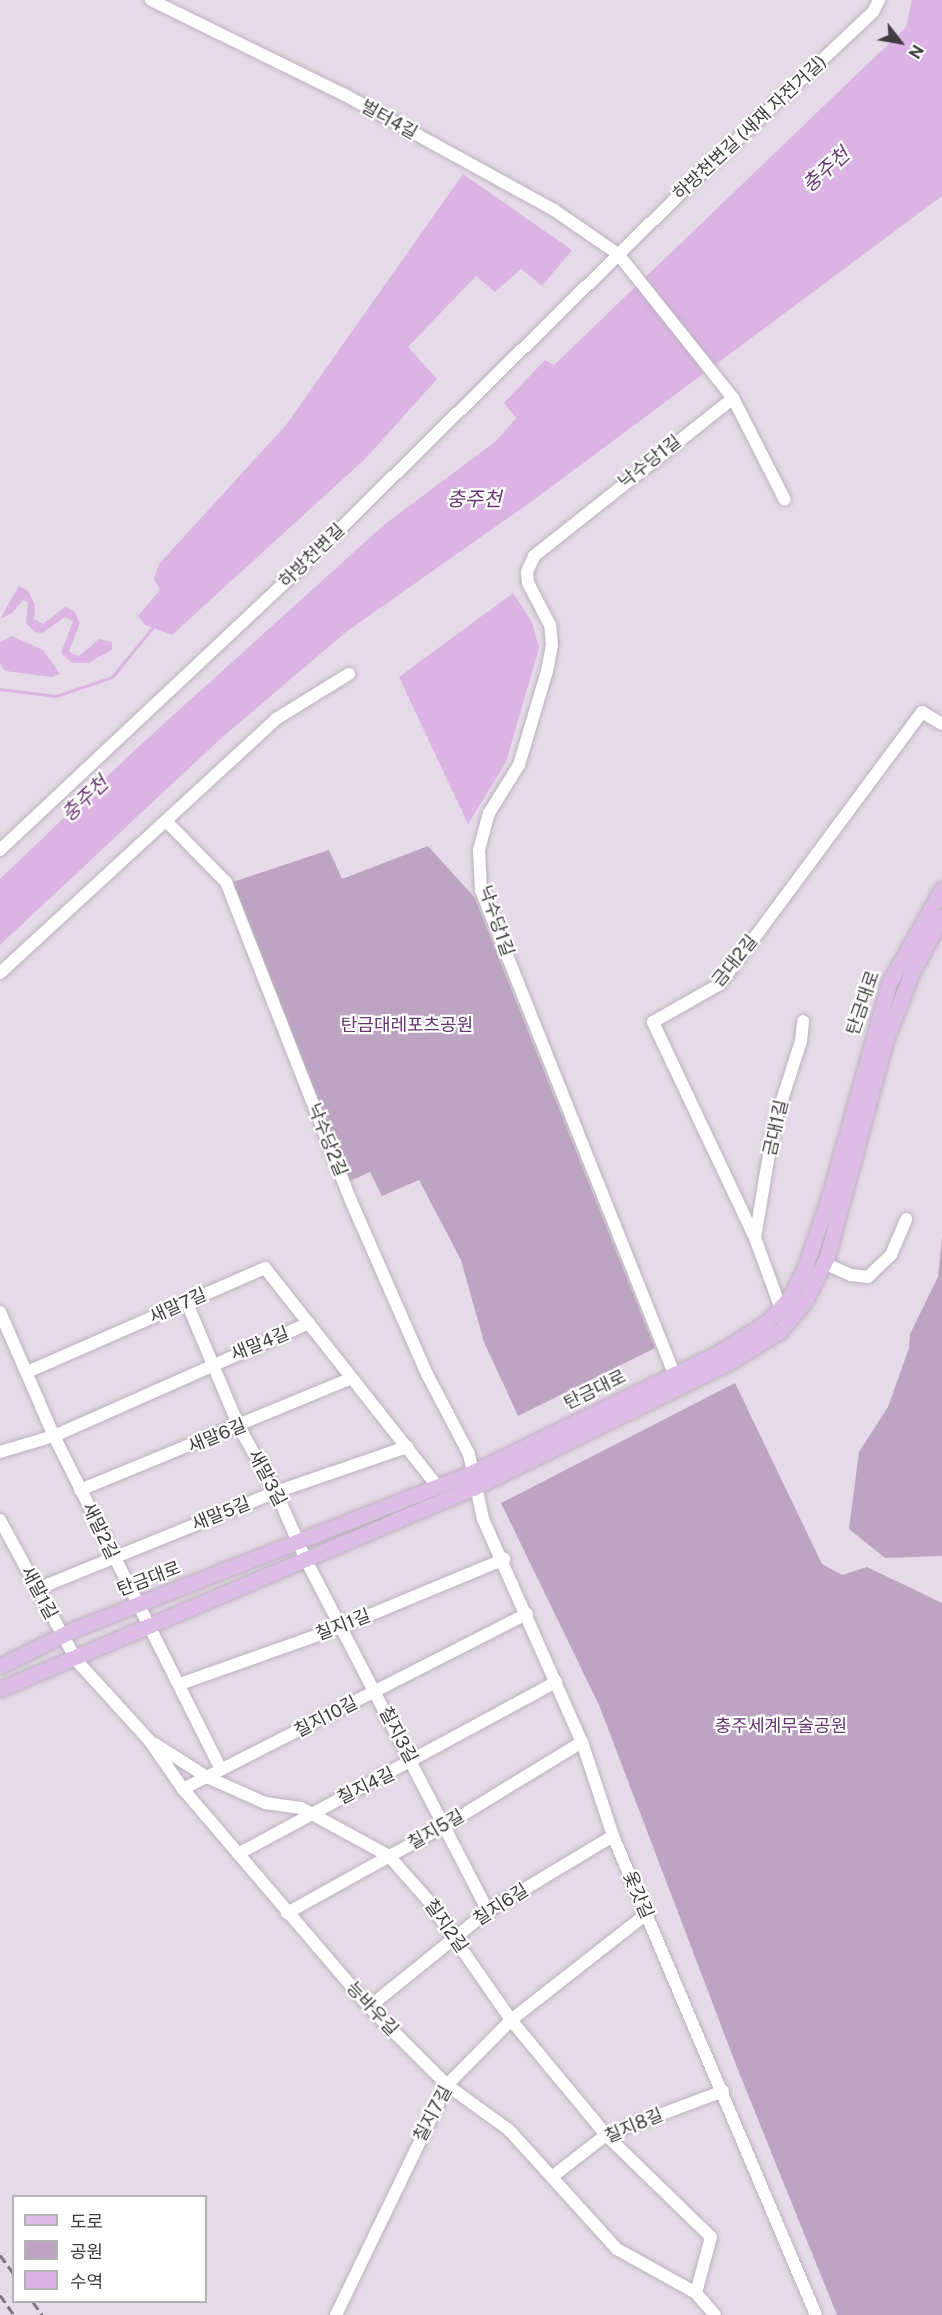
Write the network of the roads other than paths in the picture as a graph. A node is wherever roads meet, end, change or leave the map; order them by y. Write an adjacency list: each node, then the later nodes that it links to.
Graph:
1 (152, 0): 3 (street, 벌터4길)
2 (879, 0): 3 (street, 하방천변길 (새재 자전거길))
3 (618, 254): 4 (street, 벌터4길); 9 (street, 하방천변길)
4 (729, 393): 5 (street, 벌터4길); 25 (street, 낙수당1길)
5 (785, 500)
6 (349, 674): 8 (street)
7 (942, 724): 16 (street, 금대2길)
8 (166, 821): 13 (street); 30 (street, 낙수당2길)
9 (0, 850)
10 (942, 889): 19 (main road, 탄금대로)
11 (942, 917): 12 (main road, 탄금대로)
12 (937, 936): 17 (main road, 탄금대로)
13 (0, 974)
14 (803, 1021): 16 (street, 금대1길)
15 (906, 1219): 17 (street)
16 (755, 1238): 19 (street, 금대2길)
17 (824, 1263): 25 (main road, 탄금대로)
18 (187, 1303): 21 (street, 새말7길); 22 (street, 새말3길); 23 (street, 새말7길)
19 (781, 1309): 25 (main road, 탄금대로)
20 (0, 1312): 23 (street, 새말2길)
21 (309, 1323): 22 (street, 새말4길); 24 (street, 새말4길)
22 (213, 1363): 26 (street, 새말3길); 27 (street, 새말4길)
23 (27, 1372): 27 (street, 새말2길)
24 (352, 1378): 26 (street, 새말6길); 28 (street, 새말4길)
25 (677, 1380): 30 (main road, 탄금대로)
26 (239, 1427): 32 (street, 새말6길); 33 (street, 새말3길)
27 (54, 1436): 29 (street, 새말4길); 32 (street, 새말2길)
28 (407, 1447): 31 (street, 새말4길); 33 (street, 새말5길)
29 (0, 1452)
30 (474, 1479): 31 (main road, 탄금대로); 37 (street, 옻갓길); 38 (main road, 탄금대로)
31 (438, 1486): 35 (main road, 탄금대로)
32 (80, 1490): 36 (street, 새말2길)
33 (276, 1492): 35 (street, 새말3길); 36 (street, 새말5길)
34 (0, 1520): 39 (street, 새말1길)
35 (298, 1542): 38 (street, 새말3길); 40 (main road, 탄금대로)
36 (112, 1556): 39 (street, 새말5길); 40 (street, 새말2길)
37 (504, 1559): 41 (street, 옻갓길); 43 (street, 칠지1길)
38 (306, 1560): 42 (main road, 탄금대로); 43 (street, 칠지3길)
39 (37, 1589): 44 (street, 새말1길)
40 (139, 1604): 42 (street, 새말2길); 44 (main road, 탄금대로)
41 (527, 1614): 47 (street, 옻갓길); 50 (street, 칠지10길)
42 (150, 1624): 45 (main road, 탄금대로); 48 (street)
43 (341, 1627): 48 (street, 칠지1길); 50 (street, 칠지3길)
44 (62, 1635): 45 (street, 새말1길); 46 (main road, 탄금대로)
45 (73, 1656): 49 (main road, 탄금대로); 51 (street, 능바우길)
46 (0, 1666)
47 (556, 1682): 52 (street, 옻갓길); 53 (street, 칠지4길)
48 (180, 1684): 54 (street)
49 (2, 1689)
50 (375, 1691): 53 (street, 칠지3길); 54 (street, 칠지10길)
51 (148, 1740): 55 (street, 칠지2길); 56 (street, 능바우길)
52 (582, 1742): 58 (street, 칠지5길); 59 (street, 옻갓길)
53 (413, 1762): 57 (street, 칠지4길); 58 (street, 칠지3길)
54 (220, 1770): 55 (street)
55 (207, 1777): 56 (street); 57 (street, 칠지2길)
56 (183, 1789): 60 (street, 능바우길)
57 (311, 1813): 60 (street, 칠지4길); 61 (street, 칠지2길)
58 (447, 1825): 61 (street, 칠지5길); 62 (street, 칠지3길)
59 (613, 1836): 62 (street, 칠지6길); 64 (street, 옻갓길)
60 (238, 1854): 63 (street, 능바우길)
61 (389, 1856): 63 (street, 칠지5길); 65 (street, 칠지2길)
62 (488, 1911): 65 (street, 칠지6길)
63 (287, 1913): 66 (street, 능바우길)
64 (646, 1914): 67 (street, 칠지7길); 69 (street, 옻갓길)
65 (454, 1937): 66 (street, 칠지6길); 67 (street, 칠지2길)
66 (369, 2007): 68 (street, 능바우길)
67 (512, 2020): 68 (street, 칠지7길); 70 (street, 칠지2길)
68 (447, 2085): 71 (street, 능바우길); 73 (street, 칠지7길)
69 (723, 2091): 70 (street, 칠지8길); 75 (street, 옻갓길)
70 (606, 2134): 71 (street, 칠지8길); 72 (street, 칠지2길)
71 (553, 2176): 72 (street, 능바우길)
72 (696, 2293): 74 (street, 능바우길)
73 (336, 2315)
74 (715, 2315)
75 (816, 2315)

